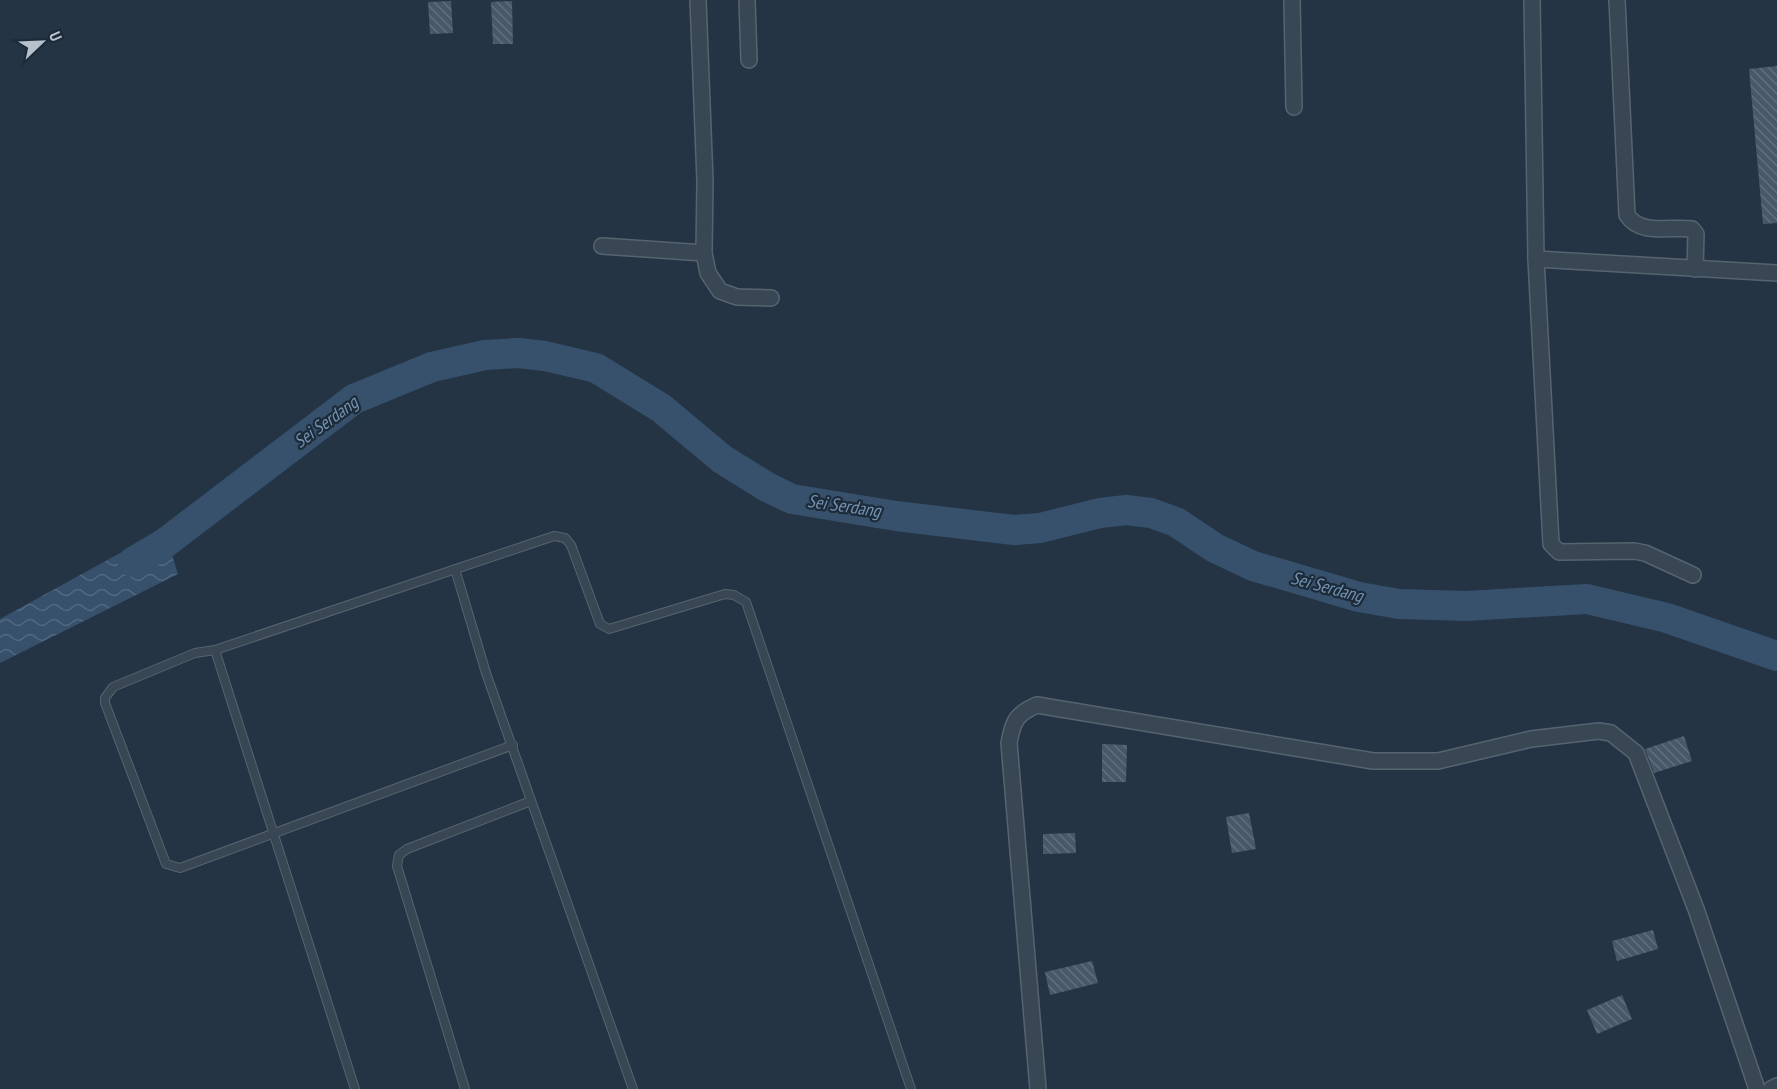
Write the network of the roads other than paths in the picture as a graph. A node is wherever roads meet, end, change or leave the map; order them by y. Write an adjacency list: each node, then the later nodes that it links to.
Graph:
1 (698, 0): 9 (street)
2 (747, 0): 6 (street)
3 (1292, 0): 7 (street)
4 (1532, 0): 10 (street)
5 (1617, 0): 11 (street)
6 (749, 60)
7 (1293, 107)
8 (602, 246): 9 (street)
9 (704, 253): 13 (street)
10 (1536, 259): 11 (street); 15 (street)
11 (1695, 265): 12 (street)
12 (1777, 273)
13 (771, 298)
14 (455, 569): 16 (lane); 17 (lane); 24 (lane)
15 (1694, 575)
16 (215, 650): 19 (lane); 19 (lane)
17 (513, 744): 18 (lane); 19 (lane)
18 (531, 801): 22 (lane); 23 (lane)
19 (271, 833): 21 (lane)
20 (1777, 1086): 27 (street)
21 (355, 1089)
22 (465, 1089)
23 (633, 1089)
24 (911, 1089)
25 (1038, 1089): 26 (street)
26 (1756, 1089)
27 (1771, 1089)

